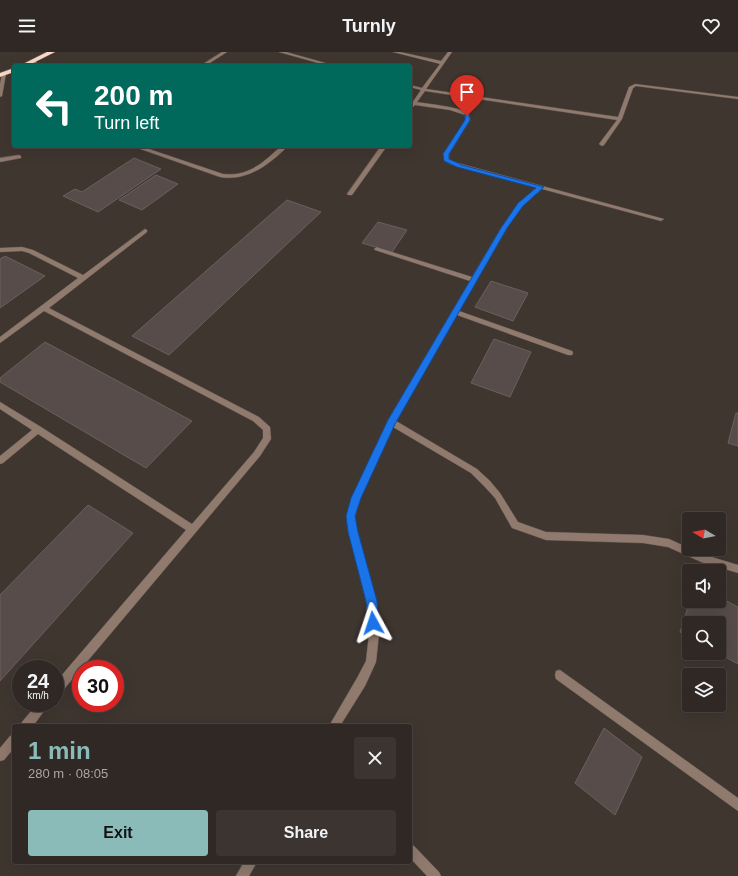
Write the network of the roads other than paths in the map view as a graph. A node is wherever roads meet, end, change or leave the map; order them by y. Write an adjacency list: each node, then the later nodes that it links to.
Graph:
1 (52, 52): 6 (highway)
2 (225, 52): 8 (street)
3 (281, 52): 9 (street)
4 (394, 52): 7 (street)
5 (450, 52): 7 (street)
6 (34, 63)
7 (442, 63): 13 (street)
8 (205, 64)
9 (326, 64)
10 (12, 71): 11 (highway)
11 (2, 74): 14 (street)
12 (412, 87): 13 (street)
13 (424, 90): 16 (street); 18 (street)
14 (0, 96)
15 (738, 98): 18 (street)
16 (414, 103): 17 (street); 25 (street)
17 (412, 106)
18 (620, 119): 19 (street)
19 (602, 144)
20 (141, 148): 21 (street)
21 (282, 148)
22 (383, 148): 26 (street)
23 (19, 157): 24 (street)
24 (0, 160)
25 (541, 187): 27 (street); 32 (street)
26 (350, 194)
27 (661, 219)
28 (145, 231): 31 (street)
29 (376, 249): 32 (street)
30 (0, 250): 31 (street)
31 (83, 278): 33 (street)
32 (473, 280): 34 (street)
33 (44, 308): 35 (street); 41 (street)
34 (454, 312): 36 (street); 38 (street)
35 (0, 341)
36 (570, 353)
37 (0, 405): 39 (street)
38 (391, 422): 42 (street); 47 (street)
39 (38, 429): 40 (street); 41 (street)
40 (0, 461)
41 (193, 530): 44 (street)
42 (738, 570)
43 (560, 675): 50 (street)
44 (64, 680)
45 (38, 712): 46 (street)
46 (28, 724)
47 (335, 724)
48 (12, 742): 49 (street)
49 (0, 756)
50 (738, 805)
51 (412, 852): 54 (street)
52 (250, 864): 53 (street)
53 (242, 876)
54 (435, 876)

